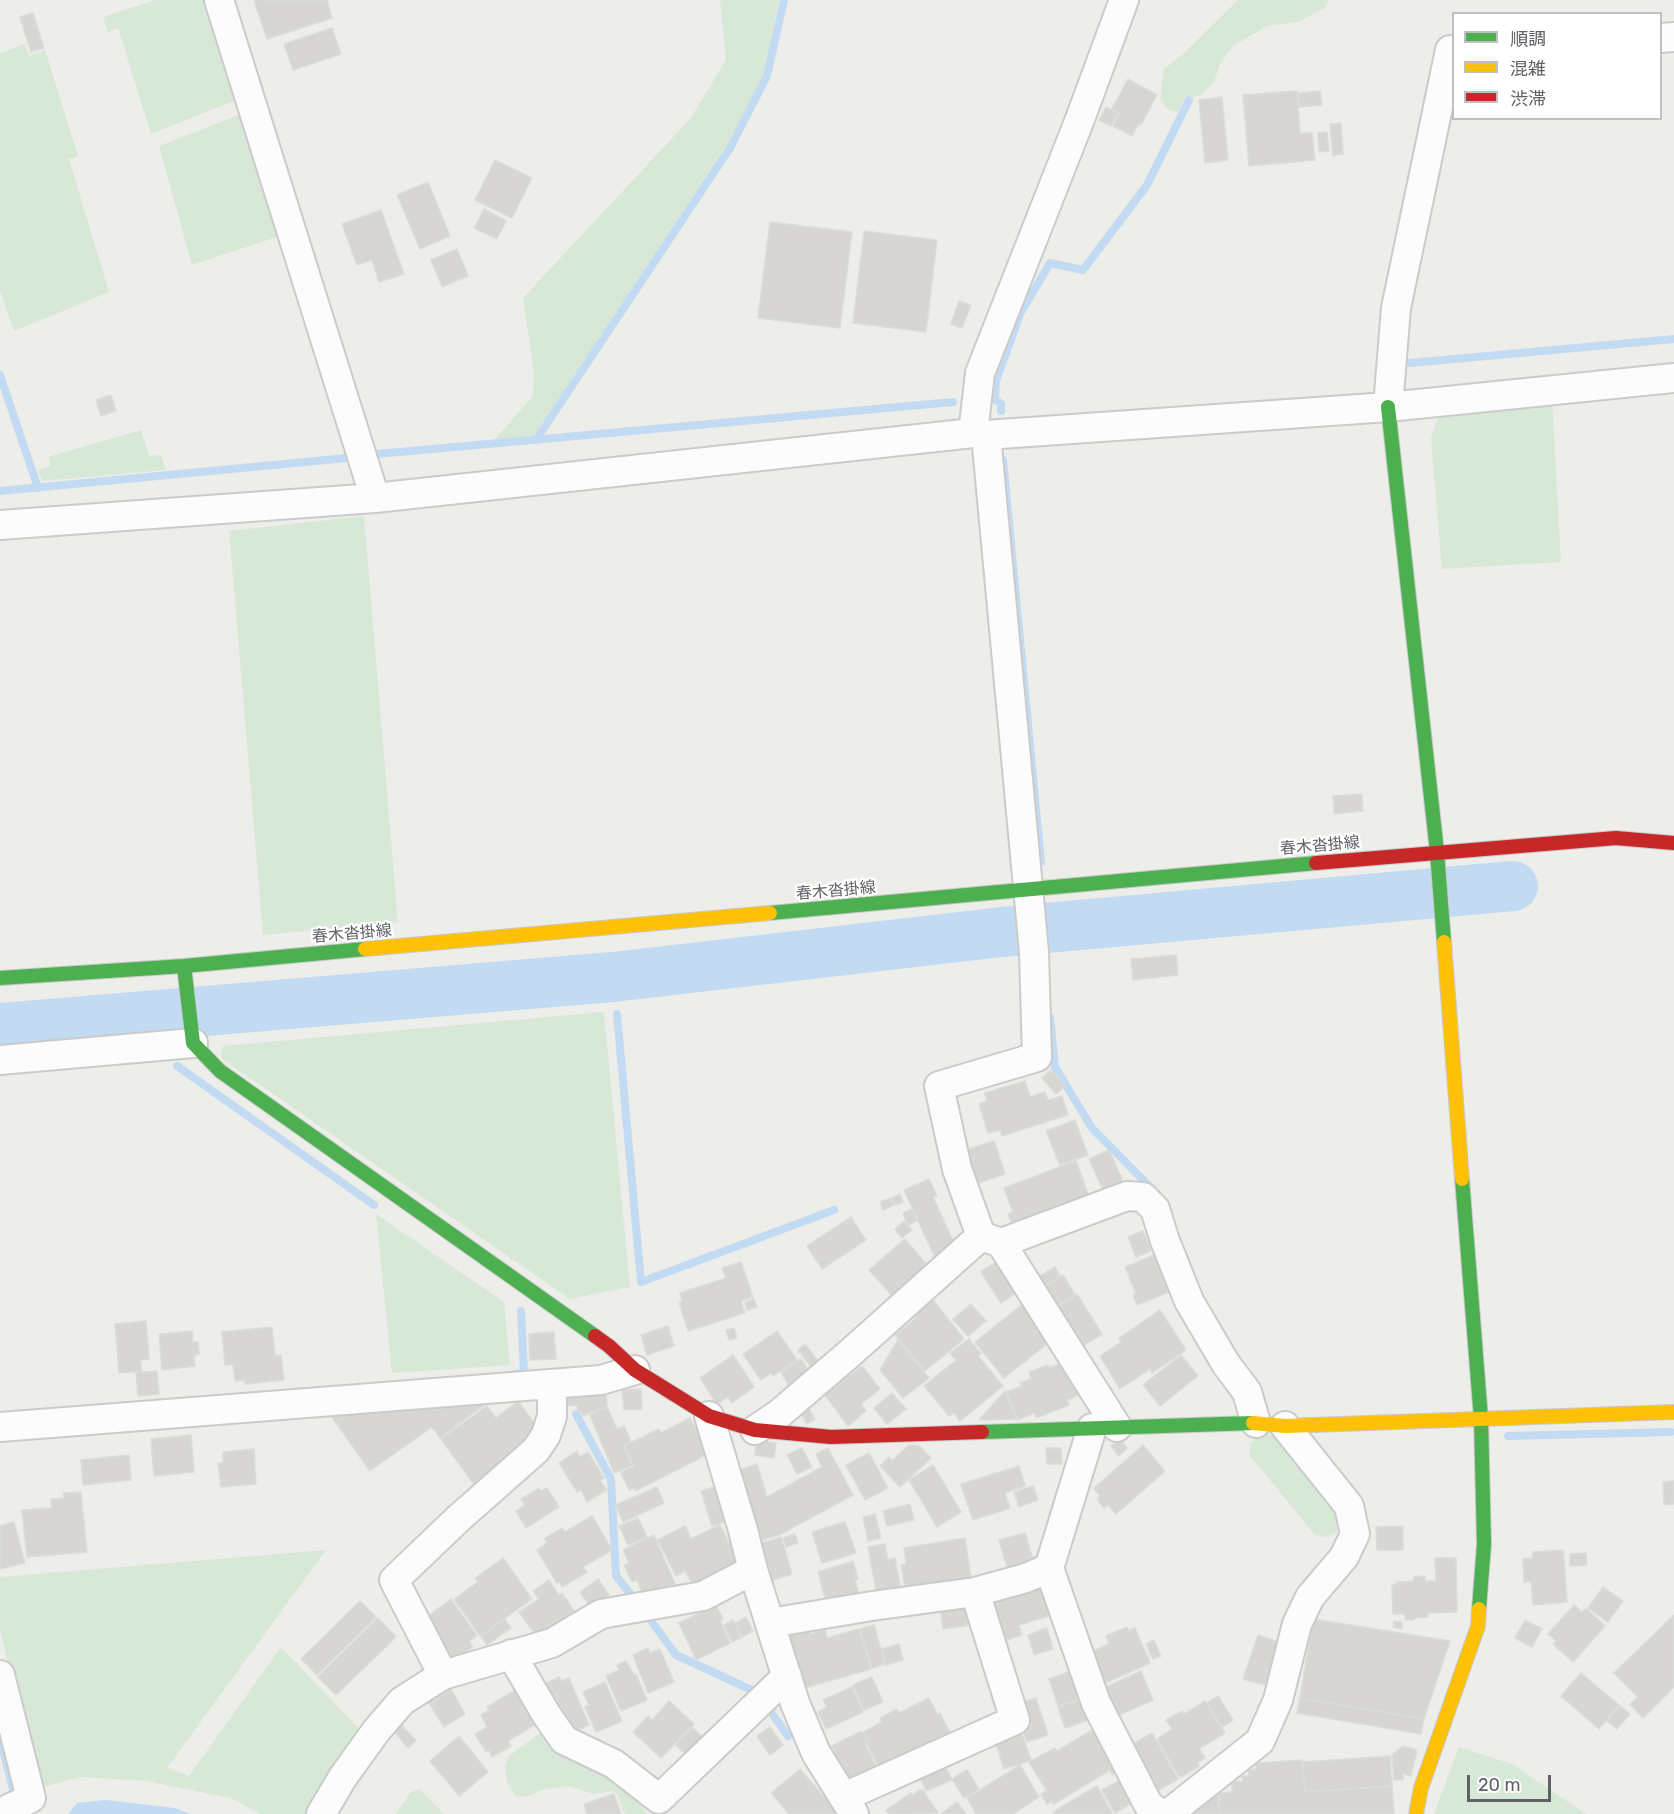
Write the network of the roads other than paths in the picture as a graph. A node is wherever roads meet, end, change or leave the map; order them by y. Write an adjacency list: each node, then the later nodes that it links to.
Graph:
1 (219, 0): 7 (street)
2 (1124, 0): 6 (street)
3 (1452, 50): 5 (street)
4 (1674, 378): 5 (street)
5 (1388, 407): 6 (street); 10 (street)
6 (979, 434): 7 (street); 11 (street)
7 (375, 498): 8 (street)
8 (0, 525)
9 (1674, 843): 10 (street, 春木沓掛線)
10 (1437, 852): 11 (street, 春木沓掛線); 21 (street)
11 (1028, 890): 12 (street, 春木沓掛線); 16 (street)
12 (184, 966): 13 (street, 春木沓掛線); 14 (street)
13 (0, 978)
14 (193, 1043): 15 (street); 17 (street)
15 (0, 1060)
16 (991, 1239): 22 (street); 25 (street); 26 (street)
17 (634, 1370): 18 (street); 20 (street)
18 (552, 1384): 24 (street); 33 (street)
19 (1674, 1412): 21 (street)
20 (709, 1416): 26 (street); 28 (street)
21 (1481, 1419): 23 (street); 39 (street)
22 (1256, 1423): 23 (street); 25 (street)
23 (1285, 1426): 36 (street)
24 (0, 1427)
25 (1105, 1428): 26 (street); 27 (street)
26 (755, 1430)
27 (1049, 1568): 29 (street); 36 (street)
28 (753, 1570): 30 (street); 31 (street)
29 (975, 1592): 30 (street); 35 (street)
30 (770, 1623): 34 (street)
31 (511, 1654): 33 (street); 34 (street)
32 (0, 1675): 37 (street)
33 (443, 1675): 38 (street)
34 (787, 1676): 35 (street)
35 (849, 1805)
36 (1153, 1812)
37 (0, 1813)
38 (321, 1814)
39 (1416, 1814)

